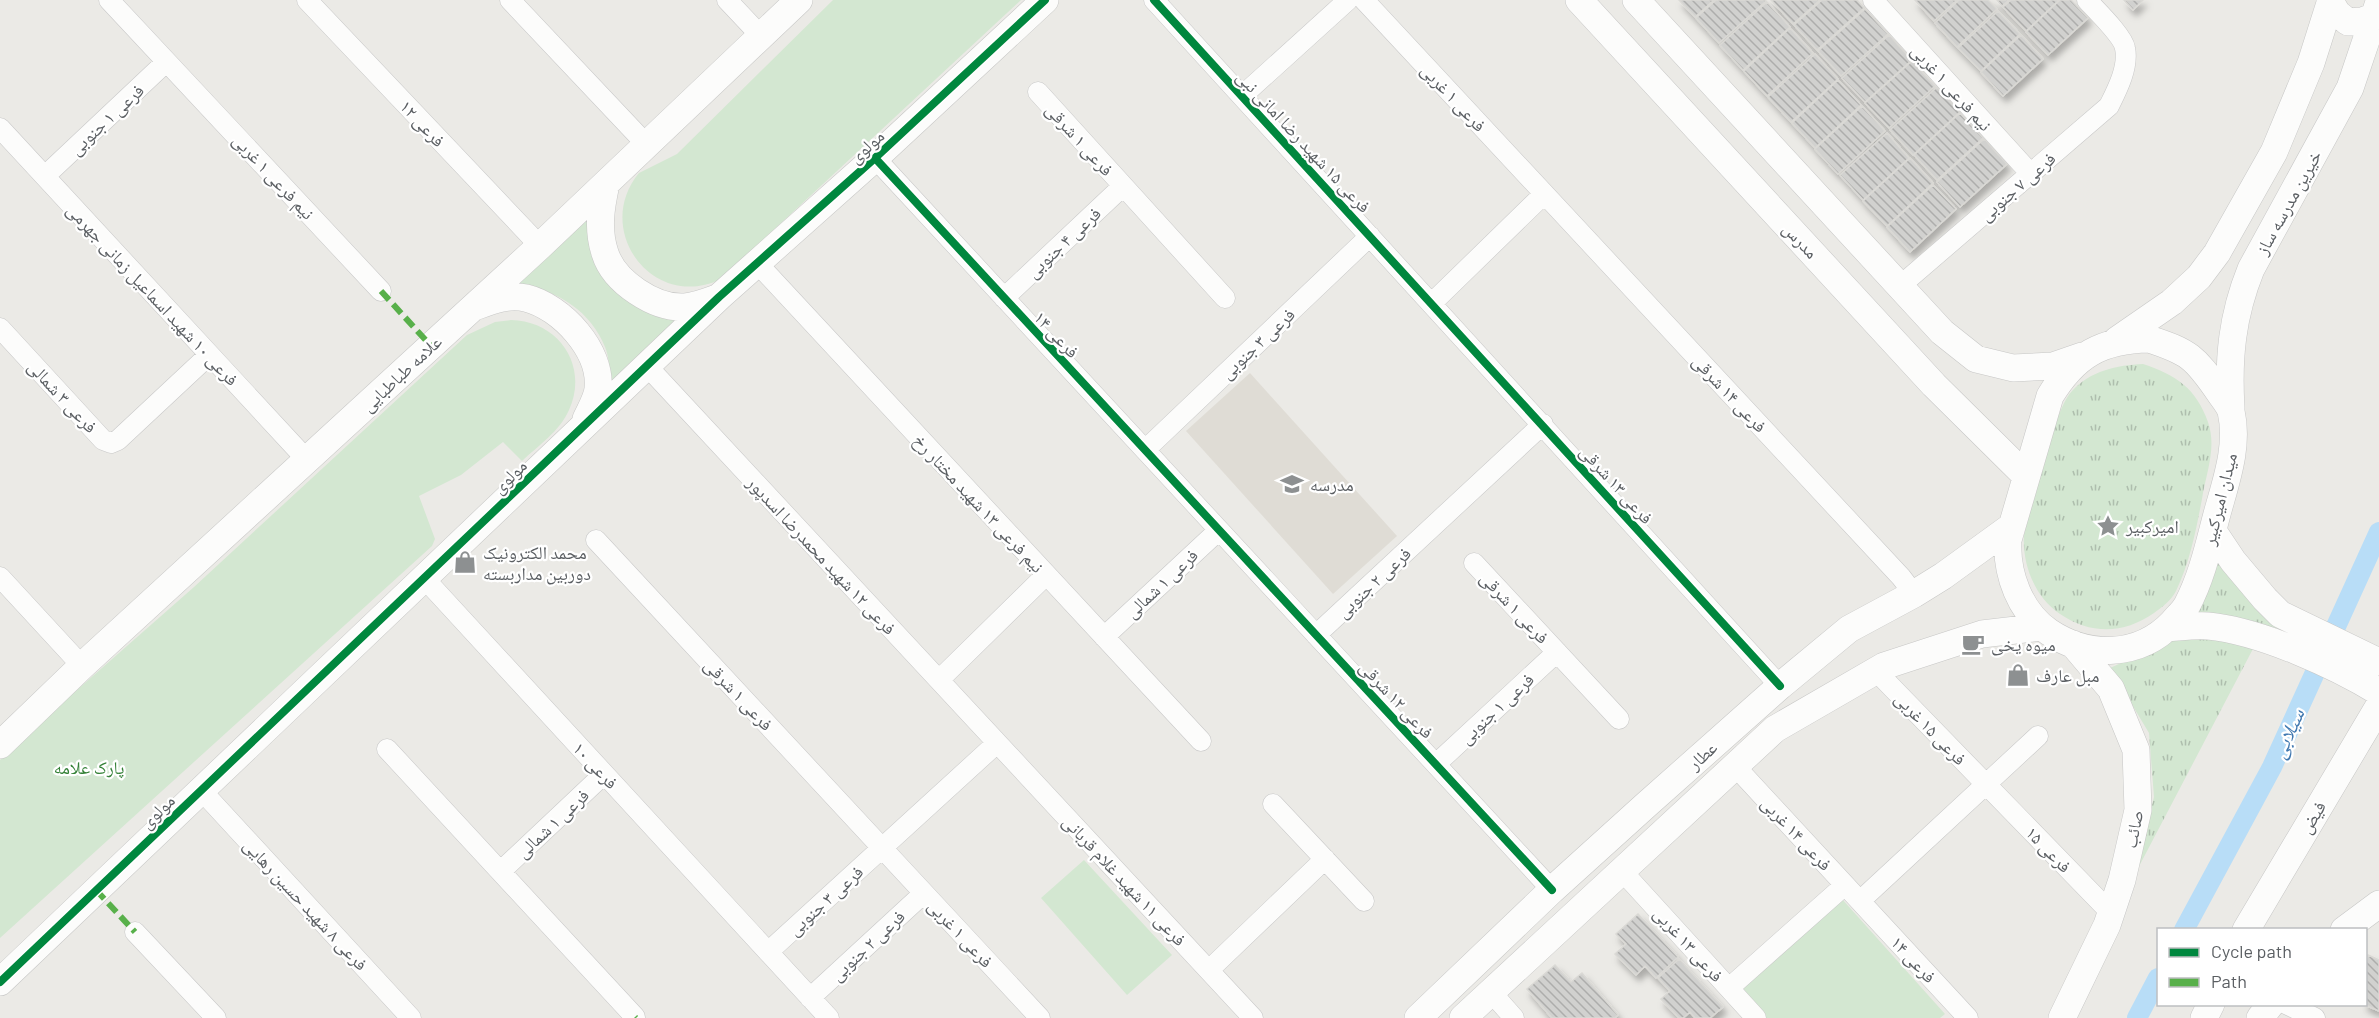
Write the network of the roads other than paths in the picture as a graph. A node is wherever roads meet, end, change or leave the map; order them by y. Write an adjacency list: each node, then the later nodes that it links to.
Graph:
1 (109, 0): 19 (street)
2 (307, 0): 31 (street, فرعی ۱۲)
3 (510, 0): 23 (street)
4 (727, 0): 17 (street)
5 (800, 0): 17 (main road, علامه طباطبایی)
6 (1045, 0): 24 (main road, مولوی)
7 (1154, 0): 21 (street, فرعی ۱۵ شهید رضا امانی نبی)
8 (1348, 0): 21 (street)
9 (1364, 0): 29 (street, فرعی ۱ غربی)
10 (1579, 0): 50 (main road, مدرس)
11 (1636, 0): 33 (main road)
12 (1872, 0): 25 (street, نیم فرعی ۱ غربی)
13 (2087, 0): 25 (street, فرعی ۷ جنوبی)
14 (2331, 1): 15 (main road); 16 (main road, خیرین مدرسه ساز)
15 (2377, 9): 18 (main road, خیرین مدرسه ساز)
16 (2321, 32): 18 (main road); 41 (main road, خیرین مدرسه ساز)
17 (760, 35): 23 (main road, علامه طباطبایی)
18 (2363, 48): 45 (main road, خیرین مدرسه ساز)
19 (166, 62): 26 (street, فرعی ۱ جنوبی); 34 (street, نیم فرعی ۱ غربی)
20 (1038, 92): 28 (street, فرعی ۱ شرقی)
21 (1242, 96): 30 (street, فرعی ۱۵ شهید رضا امانی نبی)
22 (0, 128): 26 (street, فرعی ۱۰ شهید اسماعیل زمانی جهرمی)
23 (646, 144): 27 (main road, علامه طباطبایی)
24 (875, 158): 32 (main road, مولوی); 36 (street, فرعی ۱۴)
25 (2031, 174): 33 (street, فرعی ۷ جنوبی)
26 (45, 176): 42 (street, فرعی ۱۰ شهید اسماعیل زمانی جهرمی)
27 (606, 184): 31 (main road, علامه طباطبایی); 35 (main road)
28 (1123, 186): 36 (street, فرعی ۴ جنوبی); 37 (street)
29 (1544, 194): 38 (street); 59 (street, فرعی ۱۴ شرقی)
30 (1370, 236): 38 (street, فرعی ۱۵ شهید رضا امانی نبی); 48 (street, فرعی ۳ جنوبی)
31 (540, 246): 39 (main road, علامه طباطبایی)
32 (758, 264): 35 (main road, مولوی); 56 (street, نیم فرعی ۱۳ شهید مختار رخ)
33 (1900, 286): 43 (main road)
34 (381, 291)
35 (719, 297): 44 (main road, مولوی)
36 (1004, 298): 48 (street, فرعی ۱۴)
37 (1226, 298)
38 (1432, 303): 46 (street, فرعی ۱۳ شرقی)
39 (472, 308): 47 (main road); 49 (main road, علامه طباطبایی)
40 (0, 328): 42 (street, فرعی ۳ شمالی)
41 (2114, 342): 43 (main road, میدان امیرکبیر); 45 (main road, میدان امیرکبیر)
42 (209, 355): 49 (street, فرعی ۱۰ شهید اسماعیل زمانی جهرمی)
43 (2083, 356): 50 (main road, میدان امیرکبیر)
44 (647, 366): 47 (main road, مولوی); 70 (street, فرعی ۱۲ شهید محمدرضا اسدپور)
45 (2231, 409): 53 (main road, میدان امیرکبیر)
46 (1543, 424): 62 (street, فرعی ۲ جنوبی); 71 (street, فرعی ۱۳ شرقی)
47 (584, 426): 58 (main road, مولوی)
48 (1145, 450): 52 (street, فرعی ۱۴)
49 (307, 460): 68 (main road, علامه طباطبایی)
50 (2026, 476): 51 (main road, میدان امیرکبیر)
51 (2012, 526): 59 (main road, عطار); 60 (main road, میدان امیرکبیر)
52 (1219, 530): 62 (street, فرعی ۱۲ شرقی); 63 (street, فرعی ۱ شمالی)
53 (2212, 531): 61 (main road, میدان امیرکبیر); 66 (main road)
54 (596, 540): 88 (street, فرعی ۱ شرقی)
55 (1474, 563): 65 (street, فرعی ۱ شرقی)
56 (1046, 575): 63 (street, نیم فرعی ۱۳ شهید مختار رخ); 70 (street)
57 (0, 577): 68 (street)
58 (424, 578): 82 (street, فرعی ۱۰); 85 (main road, مولوی)
59 (1914, 594): 71 (main road, عطار)
60 (2041, 627): 64 (main road, میدان امیرکبیر); 69 (main road, عطار)
61 (2167, 628): 64 (main road, میدان امیرکبیر); 66 (main road)
62 (1316, 635): 80 (street, فرعی ۱۲ شرقی)
63 (1104, 637): 76 (street, نیم فرعی ۱۳ شهید مختار رخ)
64 (2073, 644): 98 (main road, صائب)
65 (1557, 652): 74 (street); 80 (street, فرعی ۱ جنوبی)
66 (2346, 660): 67 (main road); 72 (main road)
67 (2379, 662)
68 (82, 666): 78 (main road, علامه طباطبایی)
69 (1876, 671): 81 (main road, عطار); 84 (street, فرعی ۱۵ غربی)
70 (939, 680): 77 (street, فرعی ۱۲ شهید محمدرضا اسدپور)
71 (1780, 686): 83 (main road, عطار)
72 (2379, 692)
73 (2379, 706): 99 (main road, فیض)
74 (1619, 719)
75 (2038, 736): 84 (street)
76 (1201, 741)
77 (997, 743): 88 (street); 103 (street, فرعی ۱۱ شهید غلام قربانی)
78 (0, 745)
79 (387, 749): 91 (street)
80 (1436, 764): 93 (street, فرعی ۱۲ شرقی)
81 (1735, 766): 87 (main road, عطار); 92 (street, فرعی ۱۴ غربی)
82 (604, 774): 91 (street, فرعی ۱ شمالی); 102 (street, فرعی ۱۰)
83 (1672, 782): 87 (main road); 93 (main road, عطار)
84 (1986, 785): 96 (street); 98 (street, فرعی ۱۵)
85 (201, 790): 104 (main road, مولوی); 113 (street, فرعی ۸ شهید حسین رهایی)
86 (1273, 804): 89 (street)
87 (1693, 805): 90 (main road, عطار)
88 (882, 848): 94 (street, فرعی ۱ غربی); 102 (street, فرعی ۳ جنوبی)
89 (1325, 859): 95 (street); 103 (street)
90 (1622, 870): 105 (street, فرعی ۱۳ غربی); 106 (main road, عطار)
91 (501, 871): 111 (street)
92 (1845, 885): 96 (street, فرعی ۱۴ غربی); 105 (street)
93 (1552, 890): 117 (main road, عطار)
94 (924, 893): 107 (street, فرعی ۲ جنوبی); 115 (street, فرعی ۱ غربی)
95 (1364, 901)
96 (1860, 901): 110 (street, فرعی ۱۴)
97 (2376, 910): 100 (main road)
98 (2111, 913): 121 (main road, صائب)
99 (2247, 928)
100 (2347, 928)
101 (135, 932): 112 (street)
102 (768, 952): 107 (street, فرعی ۱۰)
103 (1209, 970): 116 (street, فرعی ۱۱ شهید غلام قربانی)
104 (0, 982)
105 (1729, 988): 120 (street, فرعی ۱۳ غربی)
106 (1491, 992): 118 (main road, عطار); 119 (street)
107 (810, 998): 114 (street, فرعی ۱۰)
108 (2270, 1006): 122 (main road)
109 (2288, 1006): 123 (street)
110 (1962, 1016)
111 (635, 1017)
112 (216, 1018)
113 (411, 1018)
114 (829, 1018)
115 (1040, 1018)
116 (1253, 1018)
117 (1418, 1018)
118 (1463, 1018)
119 (1514, 1018)
120 (1756, 1018)
121 (2062, 1018)
122 (2260, 1018)
123 (2315, 1018)

